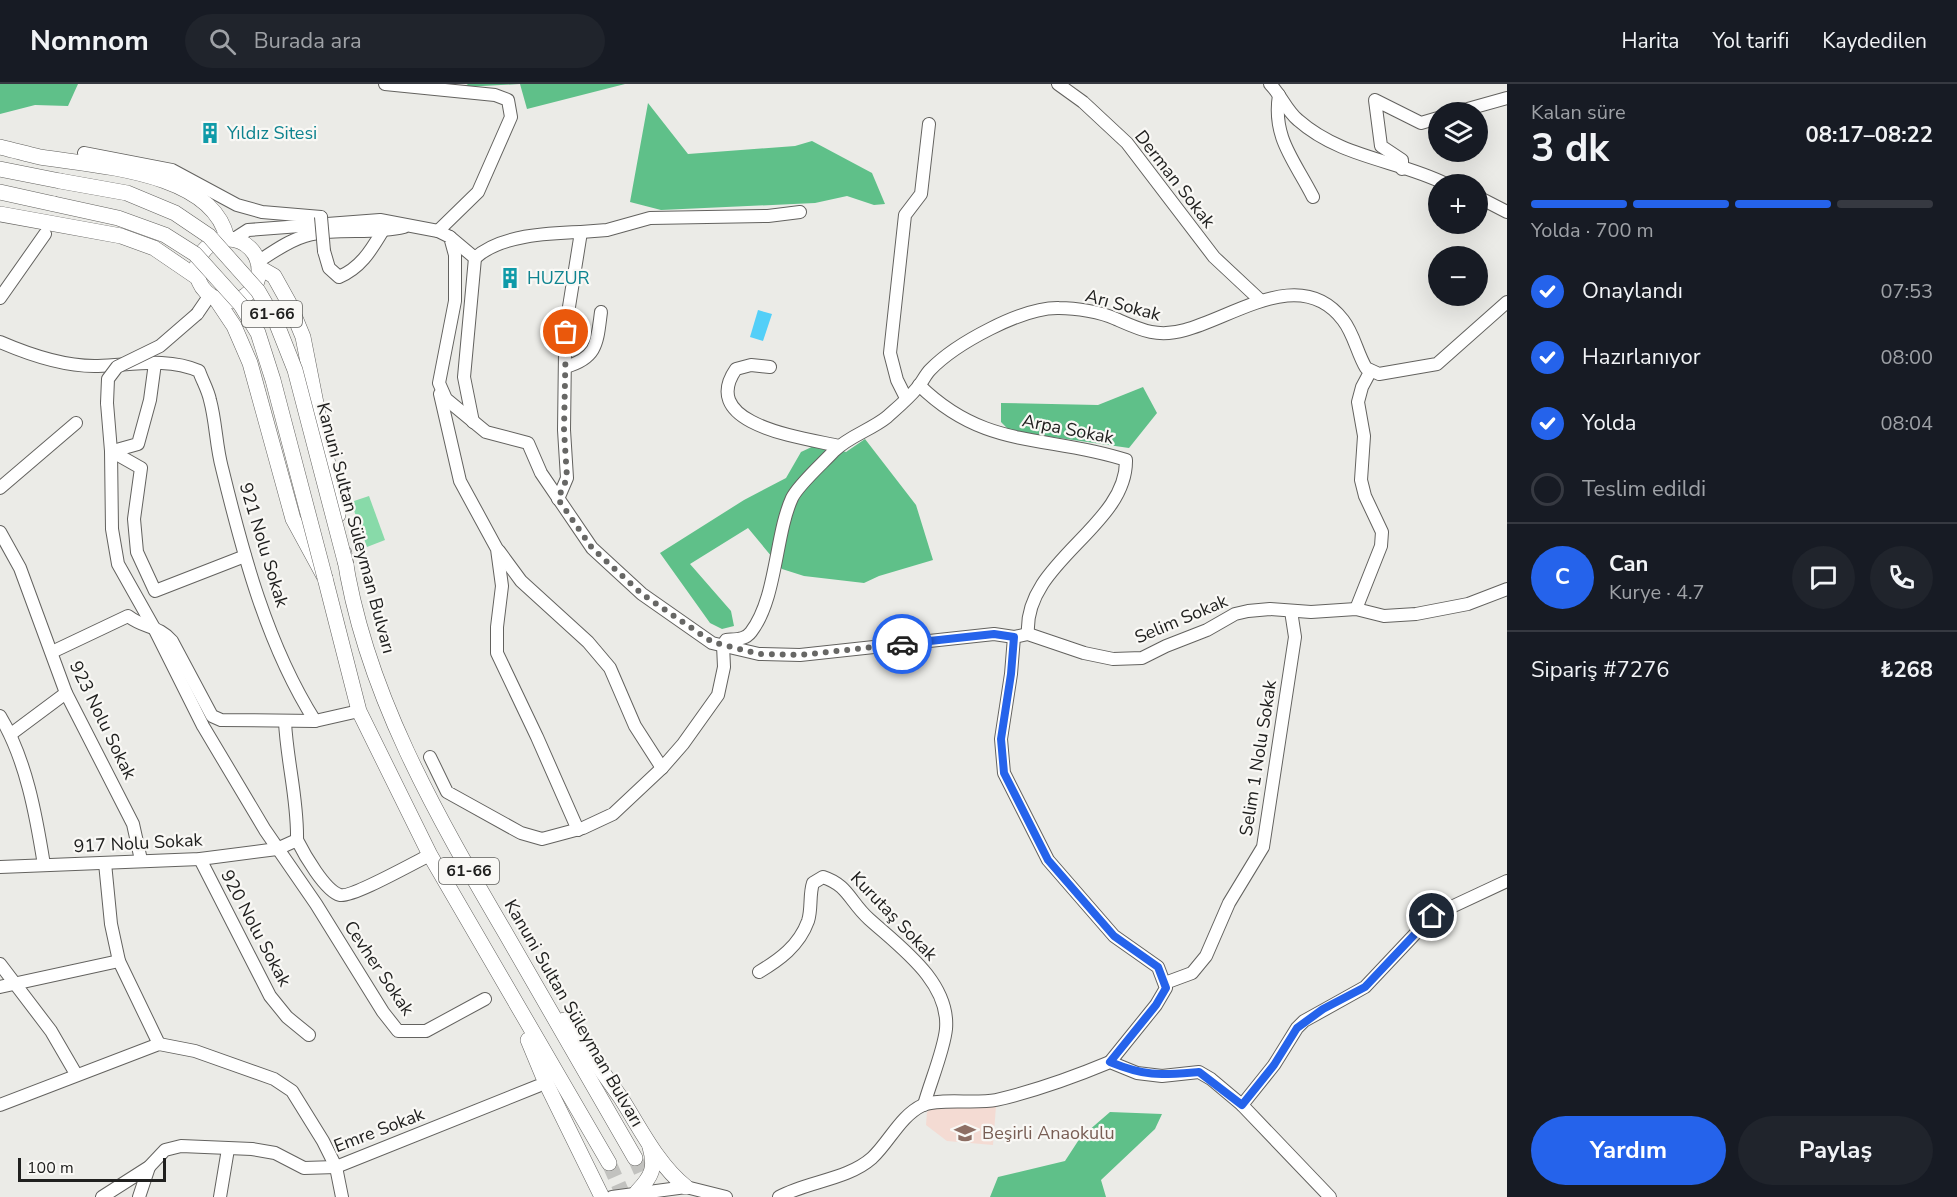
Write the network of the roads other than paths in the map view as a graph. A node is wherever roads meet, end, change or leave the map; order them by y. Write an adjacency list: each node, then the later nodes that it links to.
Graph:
1 (385, 84): 21 (street)
2 (1058, 84): 32 (street, Derman Sokak)
3 (1270, 84): 4 (street)
4 (1280, 94): 12 (street); 15 (street)
5 (1507, 98): 6 (street)
6 (1488, 103)
7 (1428, 121): 12 (street)
8 (929, 124): 42 (street)
9 (0, 147): 26 (main road, 61-66)
10 (84, 153): 22 (street, bridge)
11 (0, 169): 52 (main road, Kanuni Sultan Süleyman Bulvarı / 61-66, bridge)
12 (1402, 169): 13 (street)
13 (1428, 175)
14 (0, 192): 53 (main road, 61-66, bridge)
15 (1313, 197)
16 (1488, 202): 18 (street)
17 (800, 212): 23 (street)
18 (1507, 212)
19 (0, 213): 29 (main road, 61-66)
20 (405, 227): 21 (street); 22 (street); 26 (street)
21 (438, 231): 25 (street)
22 (382, 232): 28 (street)
23 (581, 232): 27 (street); 38 (street)
24 (45, 234): 31 (street)
25 (450, 237): 27 (street); 40 (street)
26 (230, 239): 28 (main road, 61-66); 29 (main road)
27 (475, 258): 43 (street)
28 (259, 265): 30 (main road, 61-66); 52 (main road, 61-66)
29 (198, 279): 30 (main road, 61-66)
30 (213, 297): 46 (street, Cevher Sokak, bridge); 53 (main road, 61-66)
31 (0, 298)
32 (1260, 300): 39 (street, Arı Sokak); 41 (street, Arı Sokak)
33 (1507, 302): 39 (street)
34 (601, 312): 38 (street)
35 (0, 342): 36 (street)
36 (156, 363): 46 (street); 51 (street, 921 Nolu Sokak)
37 (770, 367): 45 (street)
38 (565, 368): 48 (street)
39 (1370, 372): 55 (street)
40 (439, 383): 43 (street, Selim Sokak); 50 (street)
41 (919, 385): 42 (street, Arı Sokak); 58 (street, Arpa Sokak)
42 (906, 398): 45 (street, Arı Sokak)
43 (473, 422): 48 (street, Selim Sokak)
44 (76, 423): 47 (street)
45 (839, 446): 60 (street, Arı Sokak)
46 (111, 451): 51 (street); 57 (street, Cevher Sokak)
47 (0, 488)
48 (558, 499): 60 (street, Selim Sokak)
49 (0, 532): 61 (street, 923 Nolu Sokak)
50 (497, 549): 69 (street); 70 (street)
51 (245, 556): 65 (street, 921 Nolu Sokak)
52 (346, 565): 83 (main road, Kanuni Sultan Süleyman Bulvarı / 61-66)
53 (325, 578): 63 (main road, 61-66)
54 (1507, 589): 55 (street, Selim Sokak)
55 (1356, 609): 56 (street, Selim Sokak)
56 (1291, 610): 58 (street, Selim Sokak); 84 (street, Selim 1 Nolu Sokak)
57 (154, 628): 61 (street); 66 (street); 72 (street, Cevher Sokak)
58 (1028, 634): 59 (street, Selim Sokak)
59 (1014, 637): 60 (street, Selim Sokak); 84 (street)
60 (723, 645): 69 (street)
61 (52, 651): 62 (street, 923 Nolu Sokak)
62 (66, 693): 67 (street); 75 (street, 923 Nolu Sokak)
63 (359, 711): 65 (street); 73 (main road, 61-66)
64 (0, 716): 67 (street)
65 (315, 721): 66 (street)
66 (285, 722): 71 (street)
67 (11, 734): 77 (street)
68 (430, 757): 70 (street)
69 (662, 768): 70 (street)
70 (578, 830)
71 (297, 840): 72 (street); 73 (street, Cevher Sokak)
72 (277, 849): 74 (street, 917 Nolu Sokak); 88 (street, Cevher Sokak)
73 (430, 855): 87 (main road, 61-66)
74 (200, 859): 75 (street, 917 Nolu Sokak); 89 (street, 920 Nolu Sokak)
75 (141, 860): 76 (street, 917 Nolu Sokak)
76 (105, 863): 77 (street, 917 Nolu Sokak); 80 (street)
77 (44, 865): 78 (street, 917 Nolu Sokak)
78 (0, 867)
79 (1507, 881): 96 (street)
80 (119, 961): 85 (street); 90 (street)
81 (0, 964): 85 (street)
82 (759, 972): 95 (street, Kurutaş Sokak)
83 (530, 977): 97 (main road, 61-66); 99 (main road, Kanuni Sultan Süleyman Bulvarı / 61-66)
84 (1165, 983): 91 (street)
85 (16, 984): 86 (street); 92 (street)
86 (0, 987)
87 (507, 987): 100 (main road, 61-66); 109 (main road, 61-66)
88 (485, 999)
89 (309, 1035)
90 (159, 1044): 92 (street); 102 (street)
91 (1110, 1062): 95 (street); 96 (street)
92 (76, 1074): 94 (street)
93 (538, 1086): 102 (street, Emre Sokak)
94 (0, 1105)
95 (924, 1105): 112 (street)
96 (1242, 1105): 113 (street)
97 (649, 1143): 103 (main road, 61-66); 104 (main road, 61-66)
98 (228, 1149): 101 (street, Emre Sokak); 102 (street, Emre Sokak); 107 (street)
99 (634, 1158)
100 (609, 1163)
101 (149, 1167): 105 (street, Emre Sokak); 106 (street)
102 (336, 1167): 108 (street)
103 (686, 1187): 104 (street); 111 (street)
104 (637, 1192): 110 (street)
105 (102, 1197)
106 (139, 1197)
107 (220, 1197)
108 (342, 1197)
109 (602, 1197)
110 (612, 1197)
111 (726, 1197)
112 (779, 1197)
113 (1330, 1197)

